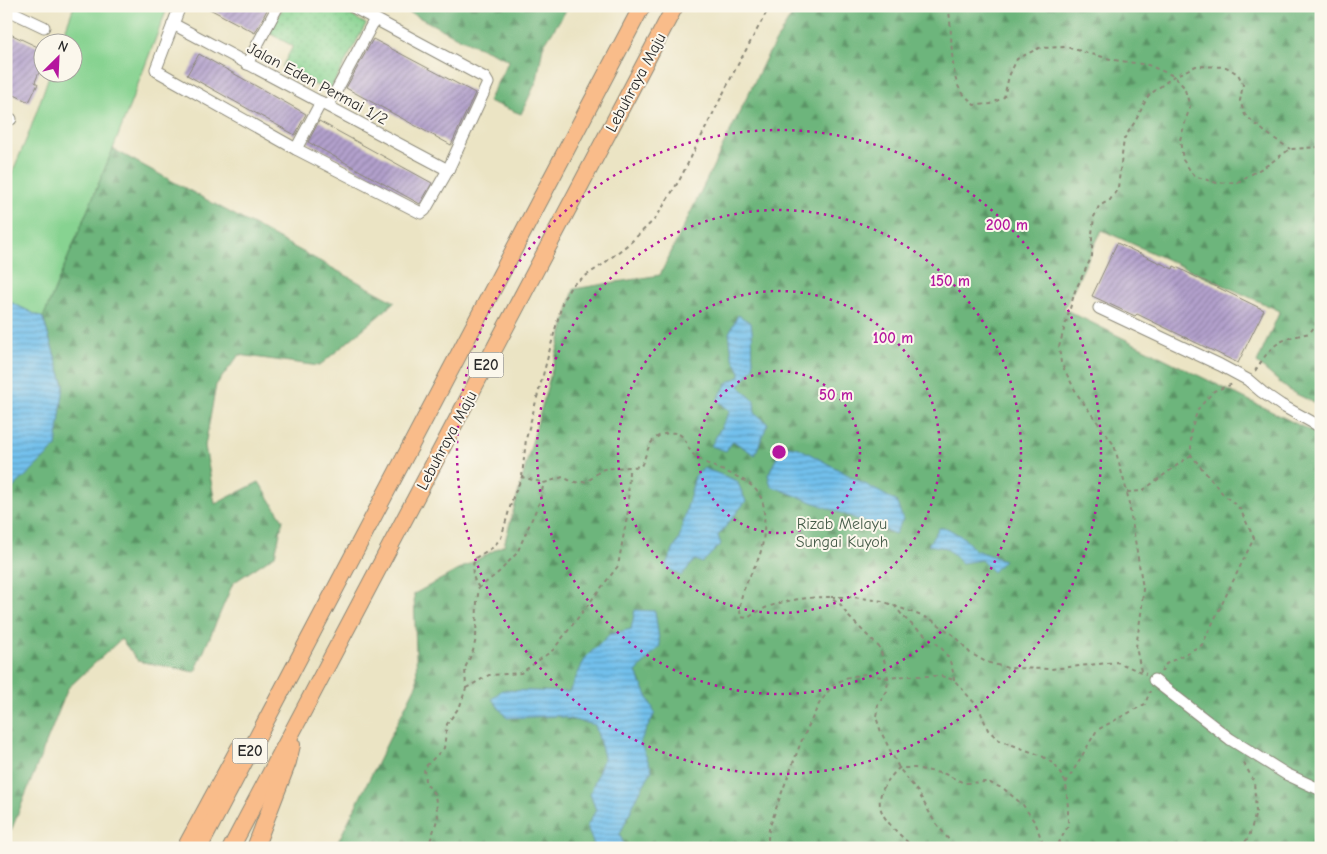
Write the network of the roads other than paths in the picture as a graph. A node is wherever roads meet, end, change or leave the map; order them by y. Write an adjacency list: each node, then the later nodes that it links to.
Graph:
1 (180, 6): 8 (street)
2 (278, 6): 10 (street)
3 (351, 6): 7 (street)
4 (642, 6): 16 (highway, Lebuhraya Maju / E20)
5 (675, 6): 18 (highway, Lebuhraya Maju / E20)
6 (6, 9): 9 (street)
7 (374, 19): 11 (street); 13 (street)
8 (173, 24): 10 (street, Jalan Eden Permai 1/2); 12 (street)
9 (44, 27)
10 (248, 64): 11 (street, Jalan Eden Permai 1/2)
11 (325, 104): 12 (street); 13 (street, Jalan Eden Permai 1/2)
12 (296, 149): 13 (street)
13 (448, 170)
14 (1099, 308): 15 (street)
15 (1321, 427)
16 (300, 655): 20 (highway); 21 (highway, Lebuhraya Maju / E20)
17 (1154, 680): 19 (street)
18 (296, 723): 22 (highway, Lebuhraya Maju / E20); 23 (highway)
19 (1321, 790)
20 (185, 848)
21 (199, 848)
22 (231, 848)
23 (255, 848)

